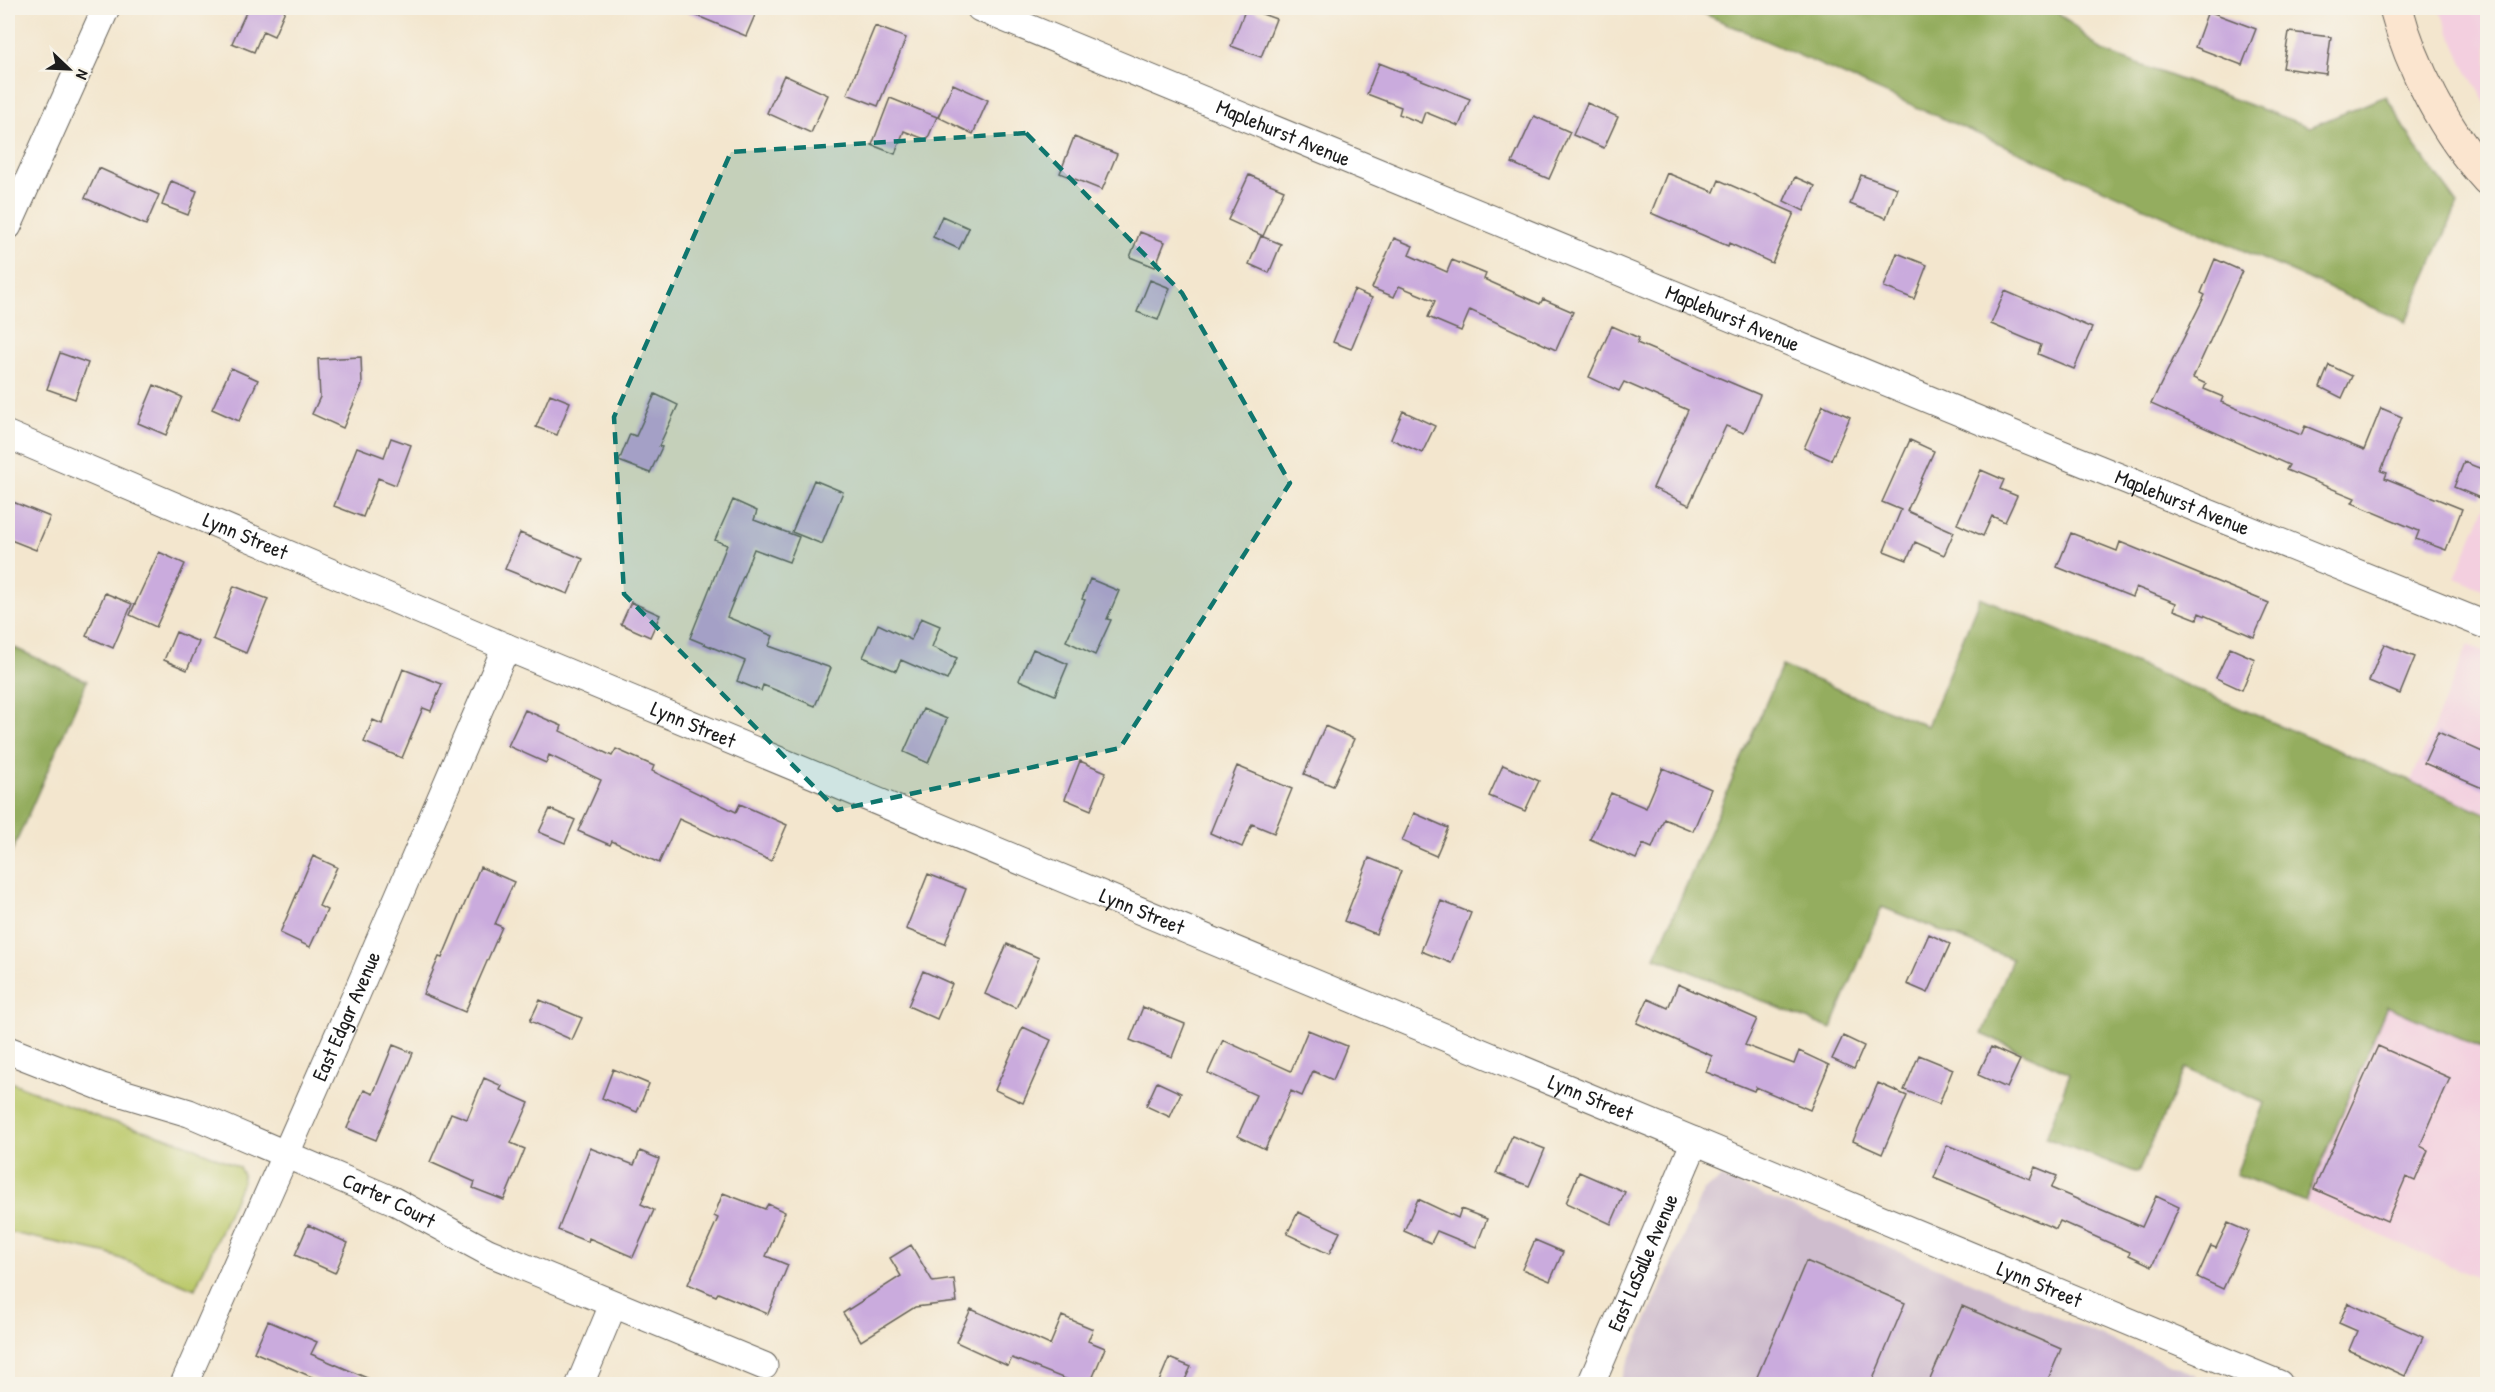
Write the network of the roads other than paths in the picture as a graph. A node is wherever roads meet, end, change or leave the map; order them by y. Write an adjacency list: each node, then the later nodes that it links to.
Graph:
1 (106, 8): 5 (street)
2 (980, 8): 7 (street, Maplehurst Avenue)
3 (2396, 8): 4 (street)
4 (2487, 179)
5 (8, 226)
6 (8, 435): 8 (street, Lynn Street)
7 (2487, 626)
8 (506, 647): 10 (street, Lynn Street); 11 (street, East Edgar Avenue)
9 (8, 1050): 11 (street, Carter Court)
10 (1695, 1141): 16 (street, East LaSalle Avenue); 17 (street, Lynn Street)
11 (286, 1155): 12 (street, Carter Court); 14 (street, East Edgar Avenue)
12 (613, 1305): 13 (street, Carter Court); 15 (street)
13 (764, 1366)
14 (184, 1384)
15 (579, 1384)
16 (1591, 1384)
17 (2279, 1384)

